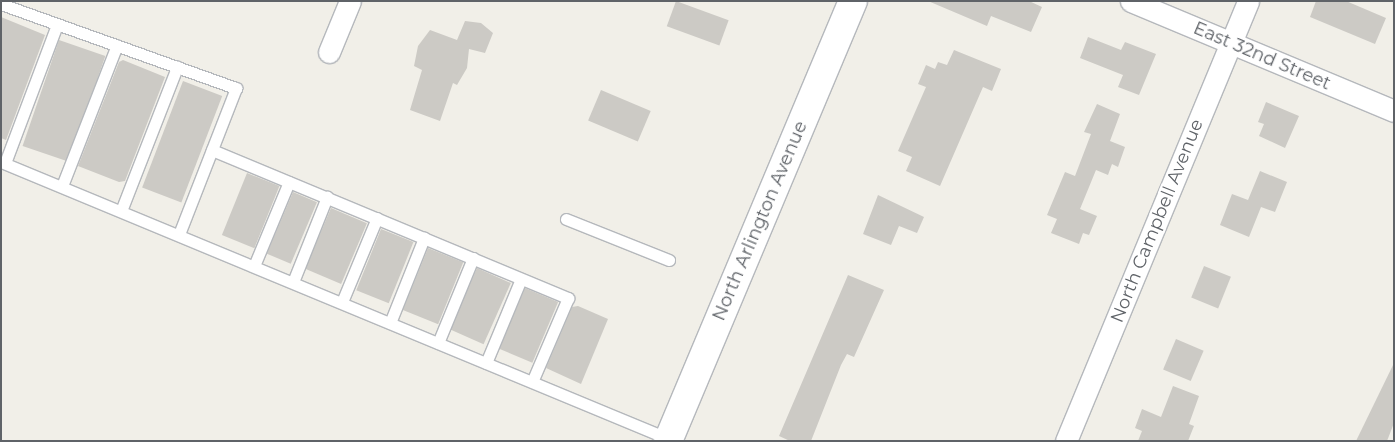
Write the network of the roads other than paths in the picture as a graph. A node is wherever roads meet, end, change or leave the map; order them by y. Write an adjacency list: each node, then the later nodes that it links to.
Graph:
1 (350, 1): 9 (street)
2 (853, 1): 32 (main road, North Arlington Avenue)
3 (1131, 1): 7 (street, East 32nd Street)
4 (1248, 1): 7 (street, North Campbell Avenue)
5 (1, 4): 6 (lane)
6 (58, 25): 8 (lane); 13 (lane)
7 (1230, 43): 11 (street, East 32nd Street); 33 (street, North Campbell Avenue)
8 (117, 46): 10 (lane); 15 (lane)
9 (329, 52)
10 (177, 67): 12 (lane); 17 (lane)
11 (1394, 111)
12 (212, 150): 14 (lane); 20 (lane)
13 (3, 162): 15 (lane)
14 (289, 182): 16 (lane); 24 (lane)
15 (62, 186): 17 (lane)
16 (327, 198): 18 (lane); 26 (lane)
17 (121, 211): 20 (lane)
18 (377, 218): 21 (lane); 27 (lane)
19 (566, 219): 23 (lane)
20 (179, 234): 24 (lane)
21 (424, 238): 22 (lane); 28 (lane)
22 (473, 258): 25 (lane); 29 (lane)
23 (669, 260)
24 (254, 266): 26 (lane)
25 (521, 279): 30 (lane); 31 (lane)
26 (293, 282): 27 (lane)
27 (342, 302): 28 (lane)
28 (390, 322): 29 (lane)
29 (438, 342): 30 (lane)
30 (486, 363): 31 (lane)
31 (532, 382): 32 (lane)
32 (668, 440)
33 (1066, 441)

